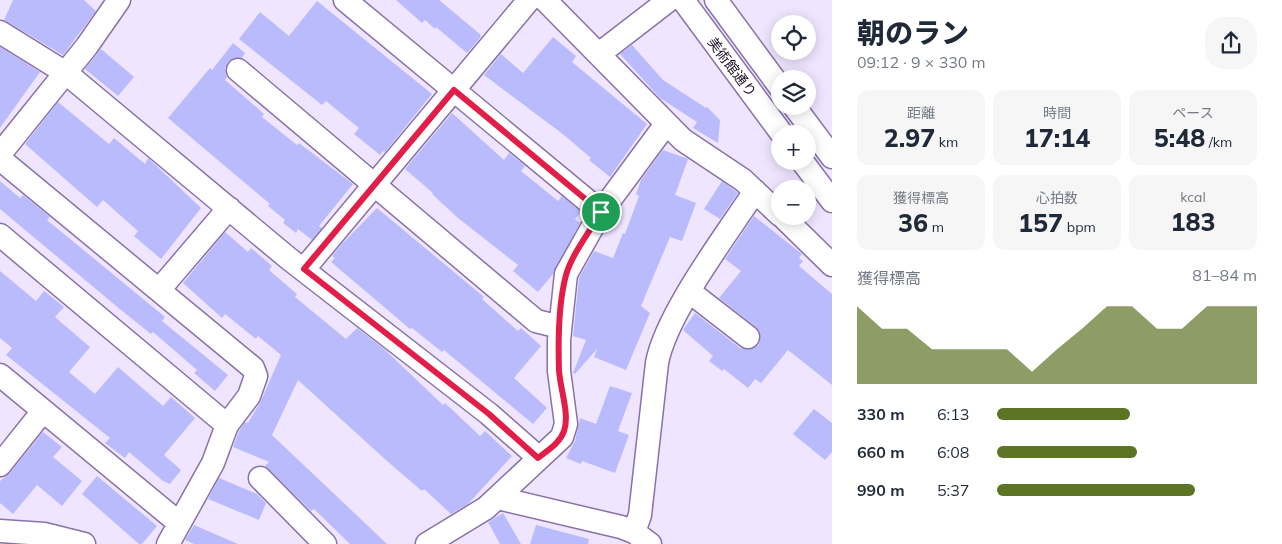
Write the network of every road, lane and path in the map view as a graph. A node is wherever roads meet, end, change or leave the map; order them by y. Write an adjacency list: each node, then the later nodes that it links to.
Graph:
1 (119, 0): 11 (street)
2 (345, 0): 13 (street)
3 (529, 0): 13 (street)
4 (545, 0): 9 (street)
5 (669, 0): 9 (street)
6 (683, 0): 16 (street, 美術館通り)
7 (716, 0): 12 (street, 美術館通り)
8 (0, 32): 11 (street)
9 (599, 54): 15 (street)
10 (238, 70): 21 (street)
11 (66, 73): 17 (street); 25 (street)
12 (771, 75)
13 (454, 90): 21 (street); 26 (street)
14 (801, 115): 18 (street)
15 (666, 124): 22 (street); 26 (street)
16 (775, 125)
17 (0, 154)
18 (832, 157)
19 (0, 159): 31 (street)
20 (809, 170): 23 (street)
21 (374, 185): 30 (street); 33 (street)
22 (756, 191): 24 (street); 32 (street)
23 (832, 201)
24 (771, 205)
25 (228, 208): 30 (street); 31 (street)
26 (601, 212): 33 (street)
27 (791, 225): 29 (street)
28 (0, 235): 37 (street)
29 (832, 265)
30 (304, 269): 38 (street)
31 (159, 290): 37 (street)
32 (690, 292): 34 (street); 44 (street)
33 (560, 327): 38 (street)
34 (748, 337)
35 (0, 375): 36 (street)
36 (43, 411): 39 (street); 42 (street)
37 (228, 425): 42 (street)
38 (538, 458): 41 (street)
39 (0, 465)
40 (260, 478): 47 (street)
41 (498, 498): 44 (street); 48 (street)
42 (179, 523): 46 (street)
43 (0, 530): 45 (street)
44 (642, 538)
45 (84, 544)
46 (168, 544)
47 (325, 544)
48 (427, 544)

